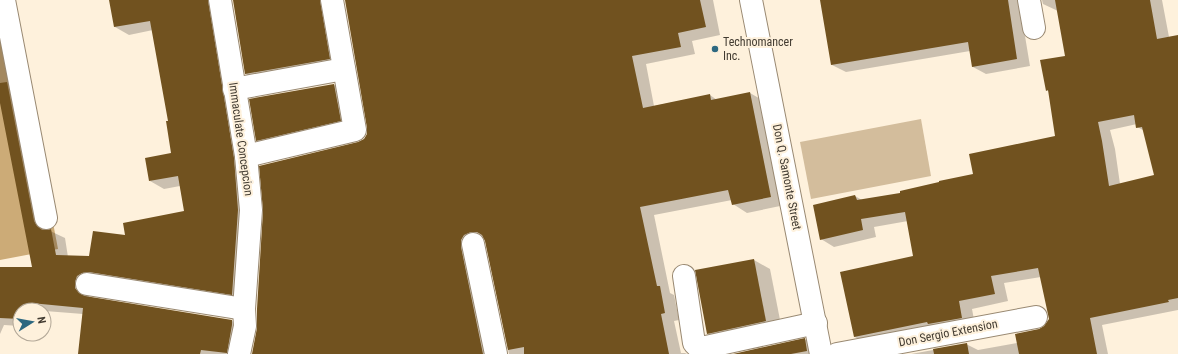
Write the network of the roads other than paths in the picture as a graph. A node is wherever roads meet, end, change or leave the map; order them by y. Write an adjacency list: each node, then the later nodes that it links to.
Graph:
1 (2, 0): 10 (street)
2 (220, 0): 8 (street, Immaculate Concepcion)
3 (332, 0): 7 (street)
4 (751, 0): 16 (street, Don Q. Samonte Street)
5 (1029, 0): 6 (street)
6 (1034, 28)
7 (344, 68): 8 (street); 9 (street)
8 (234, 90): 9 (street, Immaculate Concepcion)
9 (246, 156): 15 (street, Immaculate Concepcion)
10 (46, 218)
11 (473, 244): 18 (street)
12 (684, 276): 16 (street)
13 (87, 284): 15 (street)
14 (1036, 317): 20 (street, Don Sergio Extension)
15 (245, 318): 17 (street, Immaculate Concepcion)
16 (816, 323): 19 (street, Don Q. Samonte Street)
17 (239, 354)
18 (496, 354)
19 (821, 354)
20 (837, 354)

